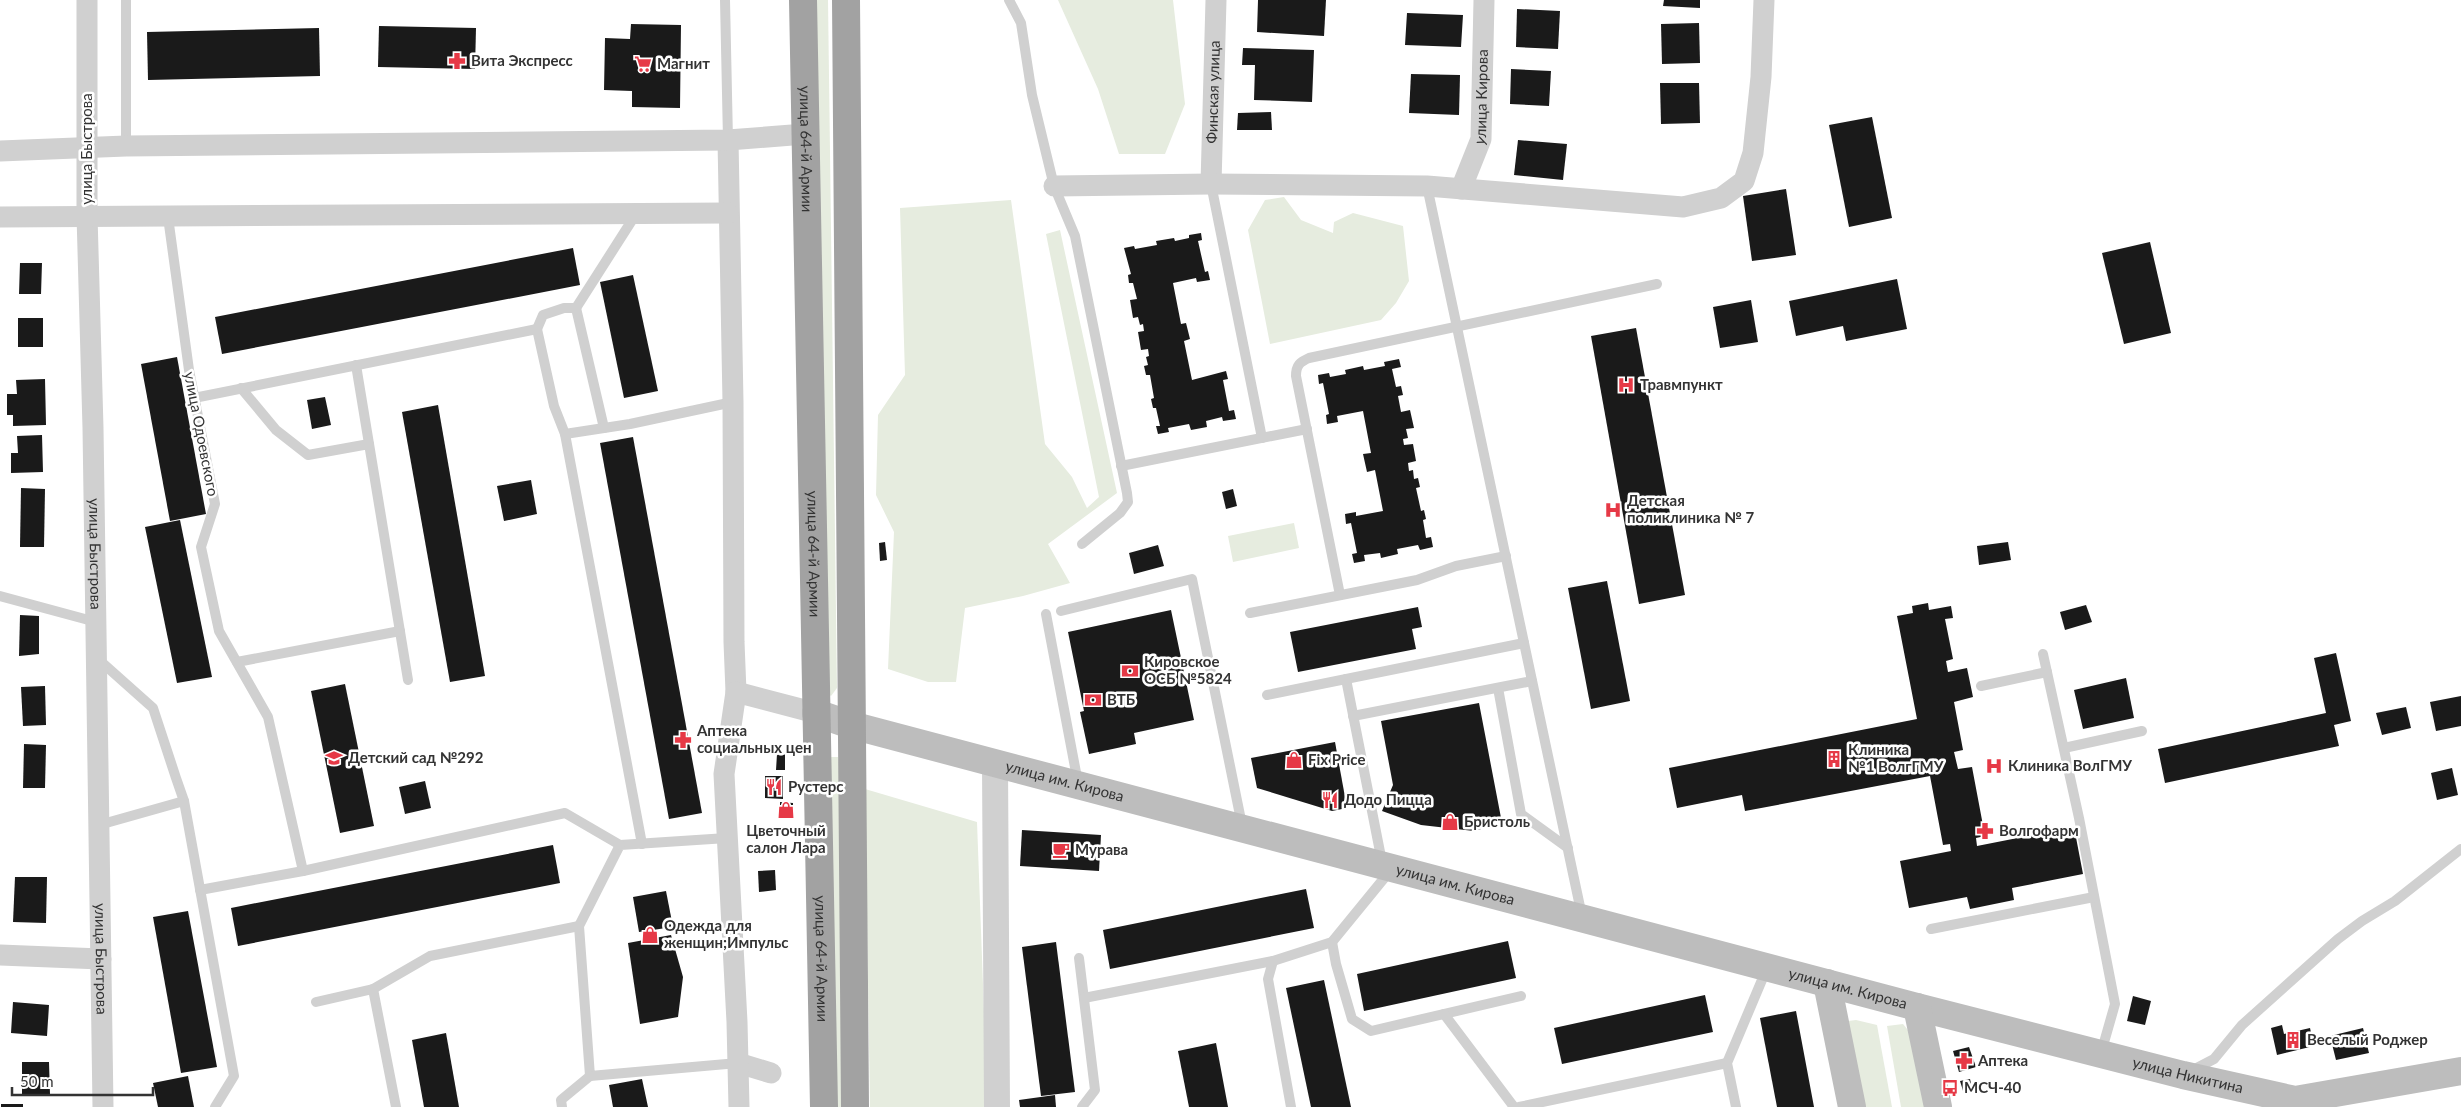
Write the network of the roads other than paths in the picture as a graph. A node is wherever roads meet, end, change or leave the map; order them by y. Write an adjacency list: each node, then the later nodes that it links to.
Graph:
1 (87, 0): 13 (street, улица Быстрова)
2 (126, 0): 12 (lane)
3 (725, 0): 11 (lane)
4 (803, 0): 10 (highway, улица 64-й Армии)
5 (846, 0): 61 (highway)
6 (1009, 0): 16 (lane)
7 (1216, 0): 15 (street, Финская улица)
8 (1484, 0): 18 (street, улица Кирова)
9 (1764, 0): 18 (street)
10 (805, 134): 11 (street); 59 (highway, улица 64-й Армии)
11 (728, 140): 12 (street); 20 (street)
12 (126, 146): 13 (street)
13 (87, 147): 14 (street); 21 (street, улица Быстрова)
14 (0, 151)
15 (1212, 184): 16 (street); 17 (street); 35 (lane)
16 (1054, 186): 37 (lane)
17 (1427, 186): 18 (street); 26 (lane)
18 (1460, 189)
19 (637, 212): 20 (street); 23 (street); 25 (lane)
20 (728, 212): 31 (street)
21 (87, 216): 22 (street); 23 (street); 45 (street, улица Быстрова)
22 (0, 217)
23 (168, 217): 30 (lane, улица Одоевского)
24 (1657, 284): 26 (lane)
25 (576, 308): 27 (lane); 32 (lane)
26 (1457, 326): 33 (lane); 39 (lane)
27 (537, 329): 28 (lane); 34 (lane)
28 (356, 365): 29 (lane); 36 (lane)
29 (241, 388): 30 (lane); 36 (lane)
30 (194, 398): 50 (lane, улица Одоевского)
31 (734, 402): 32 (lane); 57 (street)
32 (604, 428): 34 (lane)
33 (1307, 429): 35 (lane); 40 (lane)
34 (565, 434): 70 (lane)
35 (1262, 438): 37 (lane)
36 (368, 444): 46 (lane)
37 (1121, 466): 38 (lane)
38 (1082, 544)
39 (1506, 556): 40 (lane); 47 (lane)
40 (1340, 595): 43 (lane)
41 (0, 596): 45 (lane)
42 (1061, 611): 68 (lane)
43 (1250, 613)
44 (1046, 614): 65 (lane)
45 (96, 622): 49 (street, улица Быстрова)
46 (400, 630): 50 (lane); 53 (lane)
47 (1524, 643): 52 (lane); 54 (lane)
48 (2043, 654): 51 (lane)
49 (97, 658): 66 (lane); 67 (street, улица Быстрова)
50 (237, 662): 75 (lane, улица Одоевского)
51 (2047, 672): 55 (lane); 63 (lane)
52 (1346, 679): 58 (lane); 60 (lane)
53 (408, 680)
54 (1532, 681): 56 (lane); 72 (lane)
55 (1981, 686)
56 (1498, 688): 60 (lane); 72 (lane)
57 (736, 692): 59 (street); 69 (street)
58 (1267, 695)
59 (816, 713): 61 (main road, улица им. Кирова); 107 (highway, улица 64-й Армии)
60 (1353, 716): 74 (lane)
61 (851, 725): 64 (main road, улица им. Кирова); 108 (highway)
62 (2142, 730): 63 (lane)
63 (2064, 748): 77 (lane)
64 (995, 763): 65 (main road, улица им. Кирова); 109 (street)
65 (1078, 784): 68 (main road, улица им. Кирова)
66 (184, 801): 67 (lane); 76 (lane)
67 (99, 825): 84 (street, улица Быстрова)
68 (1243, 828): 74 (main road, улица им. Кирова)
69 (727, 838): 70 (lane); 95 (street)
70 (642, 844): 71 (lane)
71 (620, 845): 75 (lane); 79 (lane)
72 (1568, 848): 78 (lane)
73 (2461, 849): 100 (lane)
74 (1387, 867): 78 (main road, улица им. Кирова); 81 (lane)
75 (302, 871): 76 (lane)
76 (200, 890): 103 (lane)
77 (2094, 897): 80 (lane); 94 (lane)
78 (1583, 919): 86 (main road, улица им. Кирова)
79 (579, 926): 88 (lane); 99 (lane)
80 (1931, 928)
81 (1332, 942): 85 (lane); 93 (lane)
82 (0, 955): 84 (street)
83 (1079, 958): 90 (lane)
84 (101, 959): 102 (street, улица Быстрова)
85 (1273, 961): 90 (lane); 111 (lane)
86 (1767, 968): 87 (main road, улица им. Кирова); 96 (lane)
87 (1828, 984): 92 (main road, улица им. Кирова); 115 (main road)
88 (374, 989): 91 (lane); 104 (lane)
89 (1521, 996): 93 (lane)
90 (1084, 998): 110 (lane)
91 (316, 1002)
92 (1917, 1007): 94 (main road, улица Никитина); 116 (main road)
93 (1444, 1014): 112 (lane)
94 (2101, 1054): 100 (main road, улица Никитина)
95 (738, 1063): 98 (street); 99 (lane); 106 (street)
96 (1726, 1063): 113 (lane); 114 (lane)
97 (2461, 1071): 101 (main road, улица Никитина)
98 (771, 1074)
99 (590, 1076): 105 (lane)
100 (2183, 1076): 101 (main road, улица Никитина)
101 (2295, 1104)
102 (103, 1107)
103 (215, 1107)
104 (396, 1107)
105 (562, 1107)
106 (739, 1107)
107 (824, 1107)
108 (855, 1107)
109 (997, 1107)
110 (1082, 1107)
111 (1291, 1107)
112 (1514, 1107)
113 (1519, 1107)
114 (1736, 1107)
115 (1852, 1107)
116 (1938, 1107)

